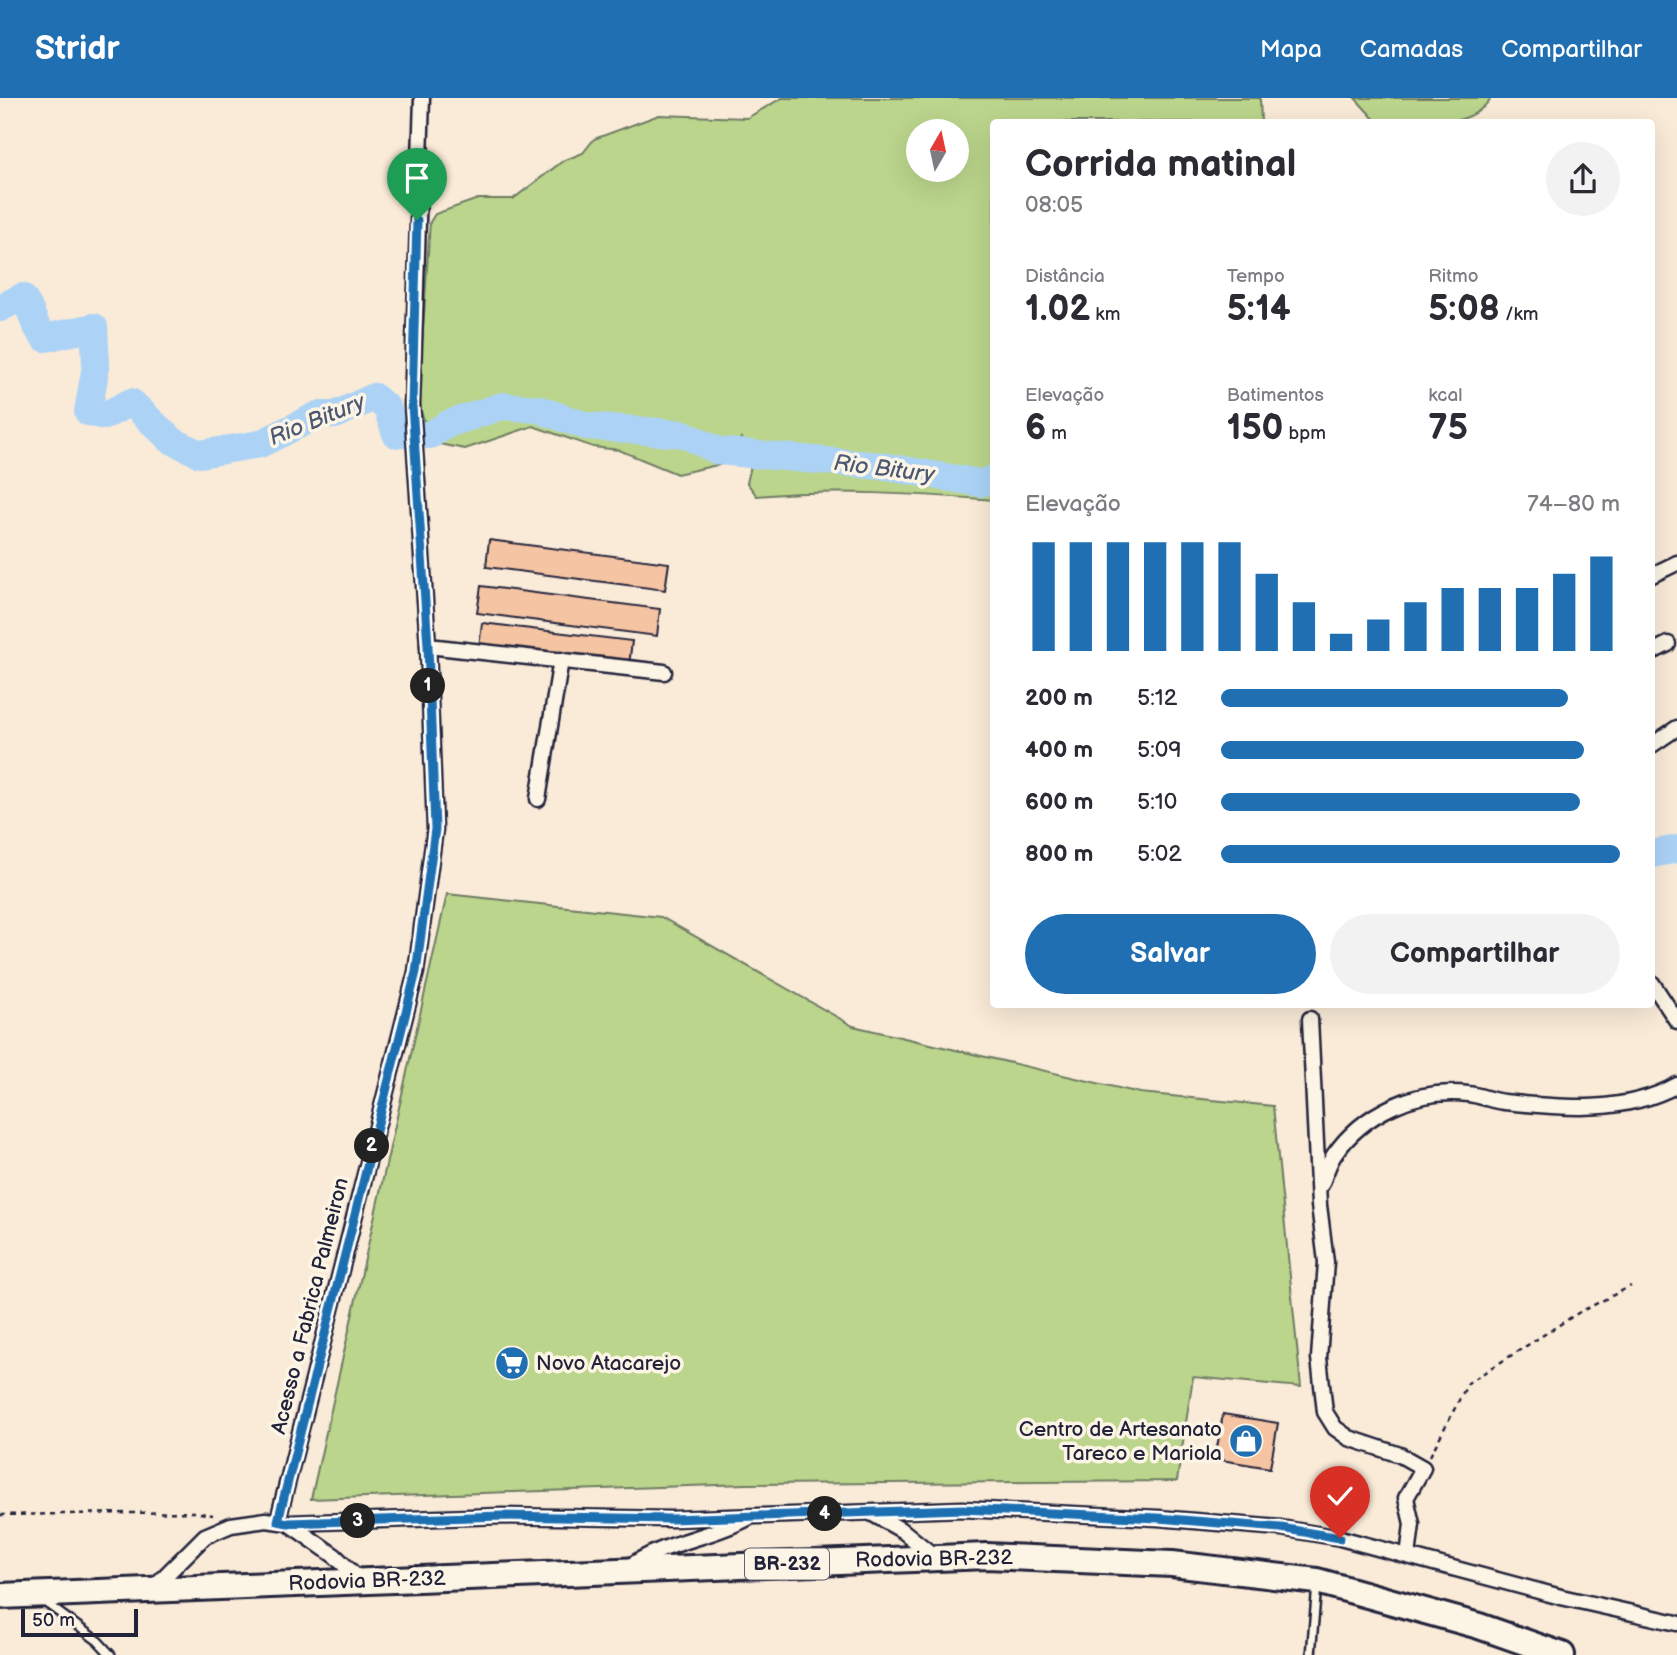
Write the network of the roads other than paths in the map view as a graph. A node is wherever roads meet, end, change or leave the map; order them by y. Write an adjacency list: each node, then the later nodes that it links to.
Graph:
1 (422, 98): 5 (street, Acesso a Fabrica Palmeiron)
2 (1677, 564): 3 (street)
3 (1655, 574)
4 (1668, 644): 6 (street)
5 (428, 646): 7 (street); 19 (street, Acesso a Fabrica Palmeiron)
6 (1655, 650)
7 (561, 660): 8 (street); 11 (street)
8 (664, 672)
9 (1677, 728): 10 (street)
10 (1655, 744)
11 (538, 799)
12 (1655, 988): 14 (street)
13 (1310, 1018): 16 (street)
14 (1677, 1021)
15 (1677, 1086): 16 (street)
16 (1319, 1189): 20 (street)
17 (870, 1512): 18 (street); 20 (street); 21 (street)
18 (752, 1516): 19 (street); 22 (street)
19 (283, 1522): 23 (street); 25 (street)
20 (1408, 1556): 28 (street)
21 (935, 1558): 22 (highway, Rodovia BR-232 / BR-232); 24 (highway, Rodovia BR-232 / BR-232)
22 (623, 1571): 23 (highway, Rodovia BR-232 / BR-232)
23 (361, 1581): 25 (highway, Rodovia BR-232 / BR-232)
24 (1317, 1581): 30 (lane); 31 (highway, Rodovia BR-232 / BR-232)
25 (151, 1590): 26 (highway, Rodovia BR-232 / BR-232)
26 (34, 1595): 27 (highway, Rodovia BR-232 / BR-232); 29 (lane)
27 (0, 1596)
28 (1677, 1623)
29 (111, 1655)
30 (1311, 1655)
31 (1562, 1655)

